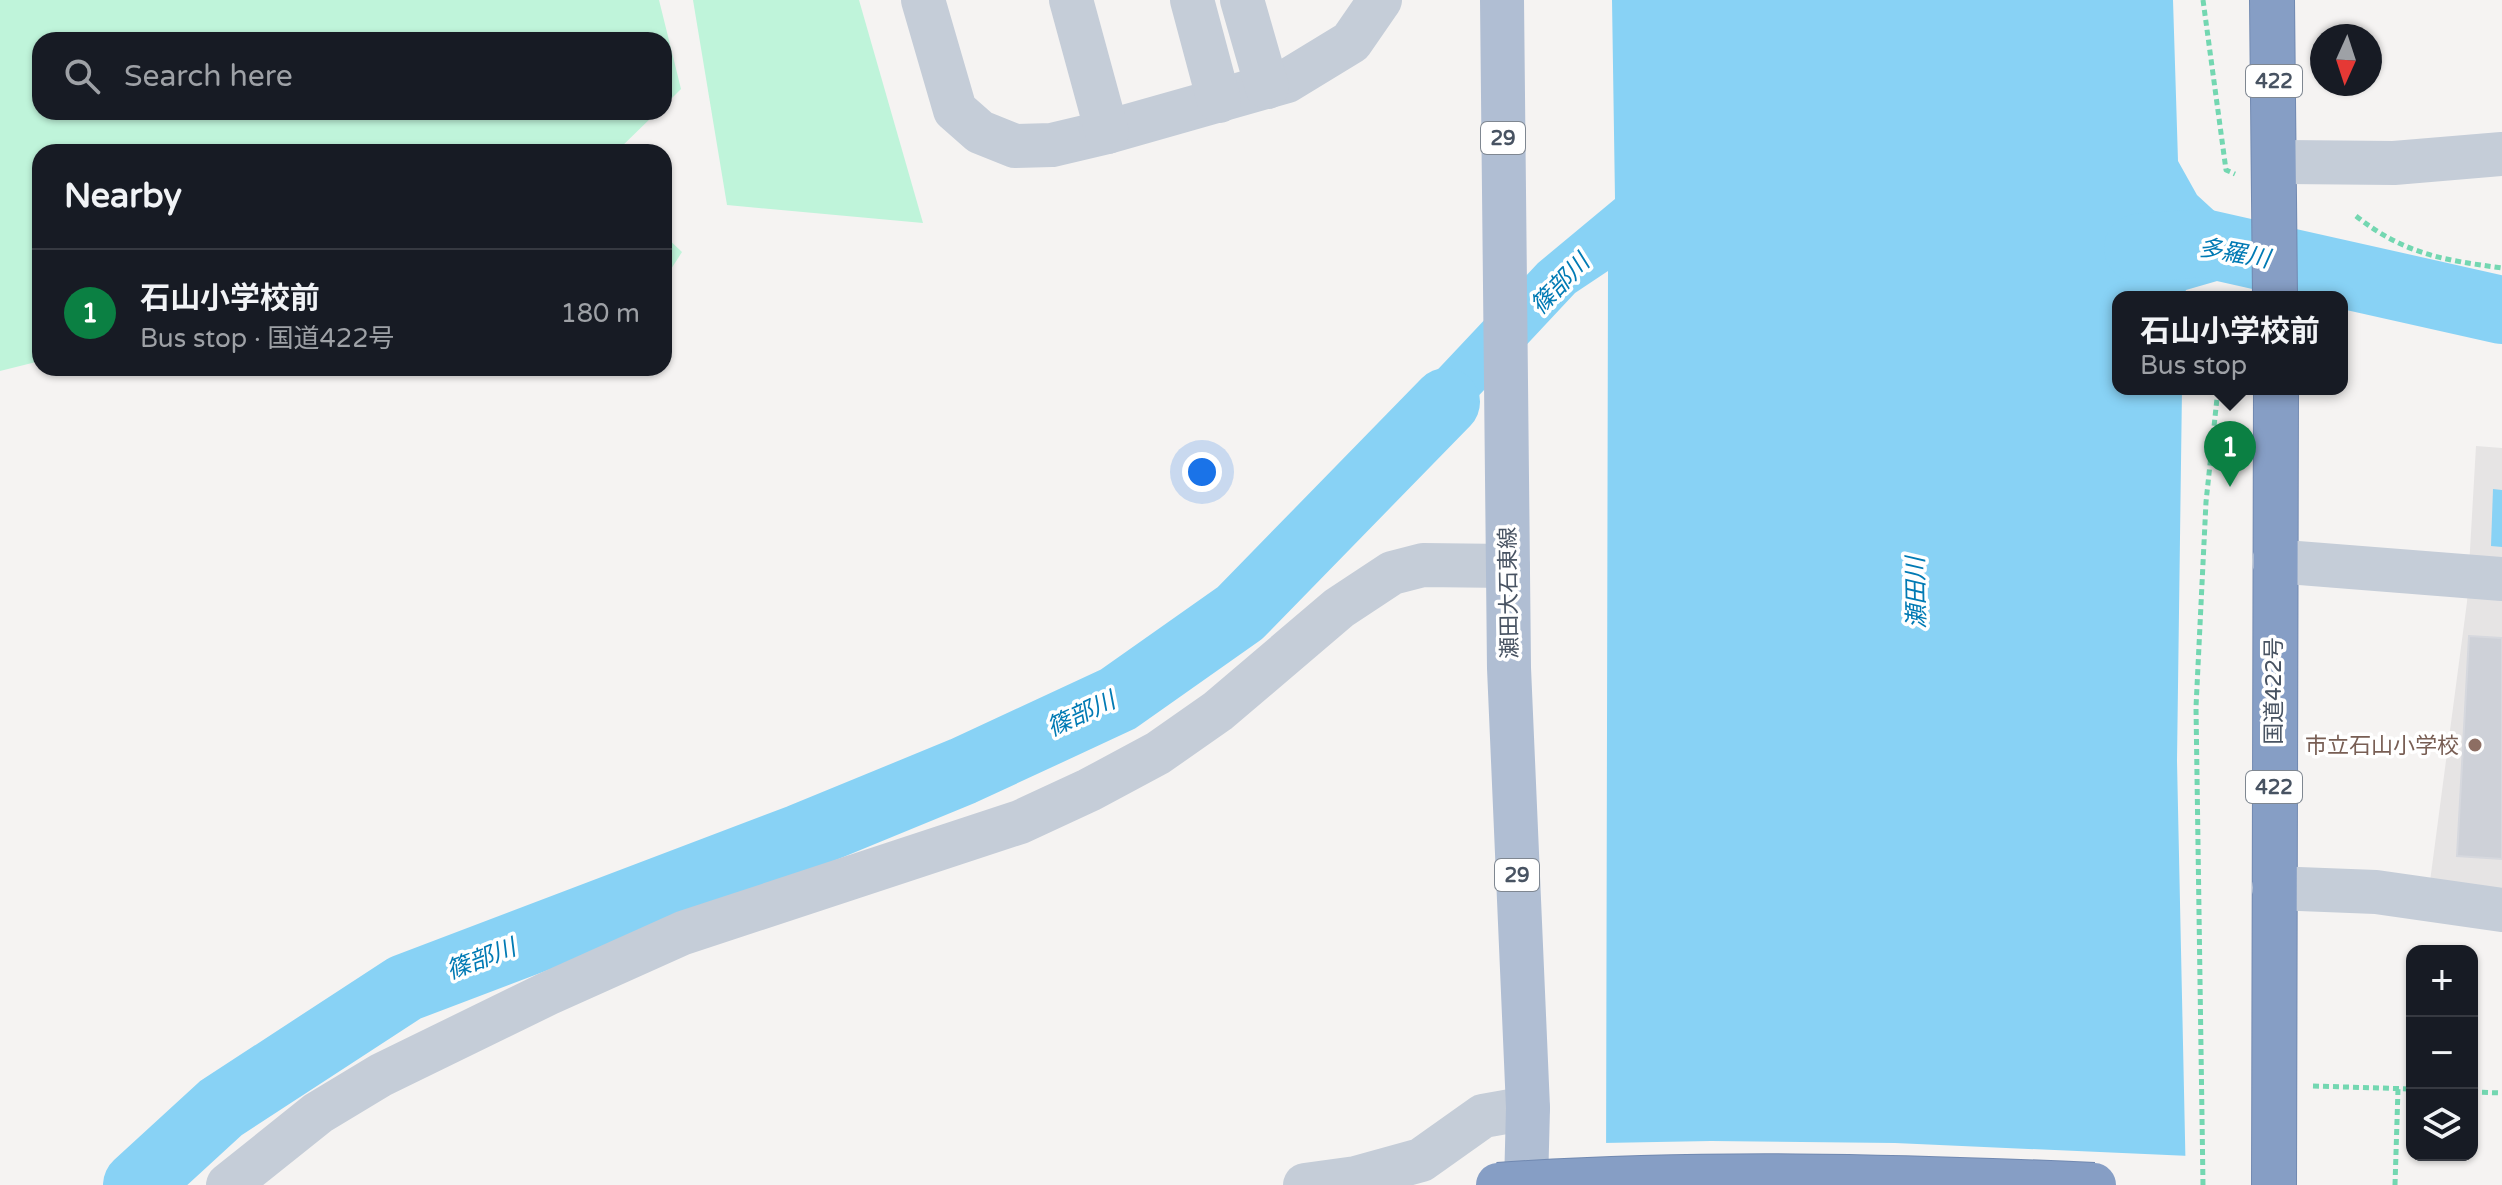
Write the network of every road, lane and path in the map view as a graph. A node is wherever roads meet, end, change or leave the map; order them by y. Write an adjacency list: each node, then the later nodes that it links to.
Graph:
1 (923, 0): 11 (street)
2 (1071, 0): 11 (street)
3 (1192, 0): 10 (street)
4 (1242, 0): 9 (street)
5 (1380, 0): 9 (street)
6 (1502, 0): 21 (main road, 瀬田大石東線 / 29)
7 (2203, 0): 14 (path)
8 (2272, 0): 13 (highway, 422)
9 (1267, 87): 10 (street)
10 (1219, 101): 11 (street)
11 (1107, 132)
12 (2502, 154): 13 (street)
13 (2274, 162): 17 (highway, 422)
14 (2239, 187)
15 (2356, 216): 16 (path)
16 (2502, 268)
17 (2275, 291)
18 (2217, 395): 36 (path)
19 (2276, 395): 20 (highway, 国道422号 / 422)
20 (2274, 561): 22 (street); 23 (highway, 国道422号 / 422)
21 (1508, 566): 30 (main road, 瀬田大石東線 / 29); 31 (street)
22 (2502, 579)
23 (2274, 888): 24 (street); 25 (highway, 国道422号 / 422)
24 (2502, 910)
25 (2274, 1084): 26 (path); 37 (highway, 国道422号 / 422)
26 (2398, 1089): 27 (path); 38 (path)
27 (2406, 1089)
28 (2478, 1092): 29 (path)
29 (2502, 1093)
30 (1528, 1108): 32 (street); 34 (main road, 瀬田大石東線 / 29)
31 (228, 1185)
32 (1305, 1185)
33 (1494, 1185): 35 (highway, bridge)
34 (1526, 1185)
35 (2094, 1185)
36 (2203, 1185)
37 (2274, 1185)
38 (2395, 1185)

